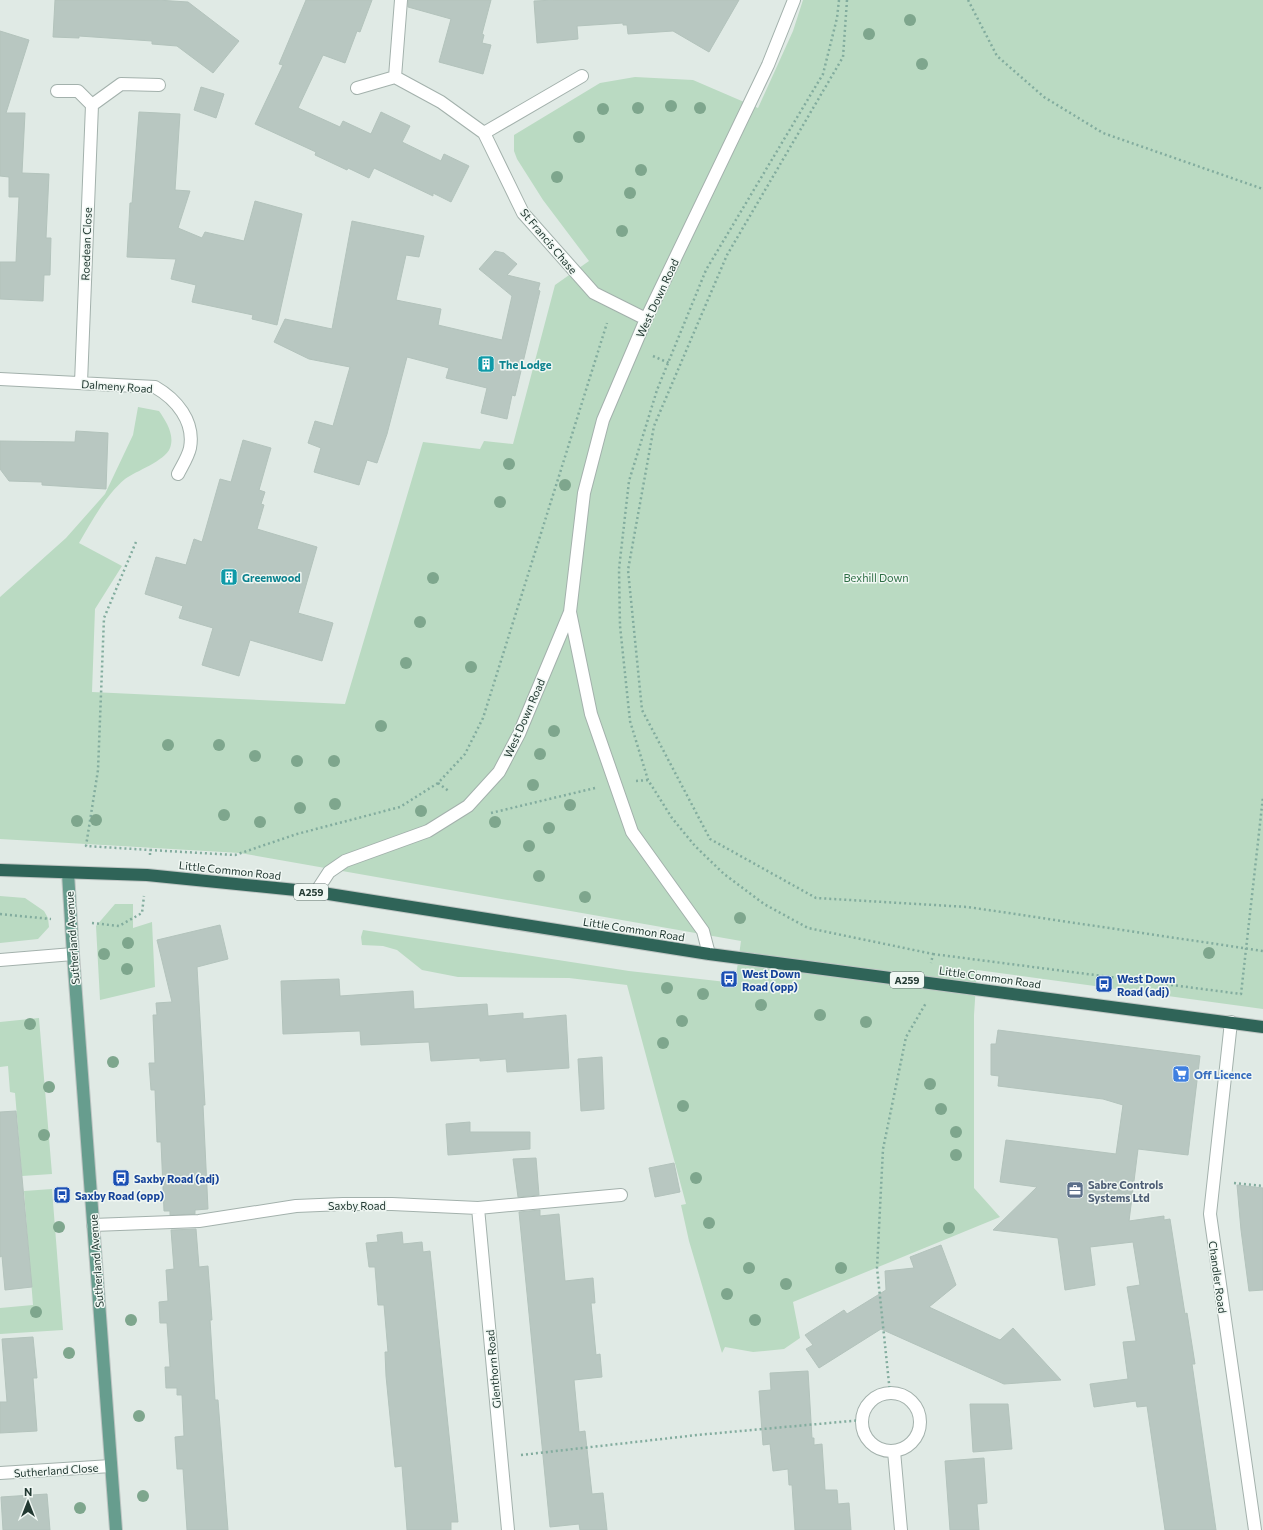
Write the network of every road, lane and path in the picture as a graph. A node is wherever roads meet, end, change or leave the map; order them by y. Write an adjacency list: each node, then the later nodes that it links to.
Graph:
1 (400, 0): 7 (street)
2 (794, 0): 15 (street, West Down Road)
3 (839, 0): 21 (path)
4 (847, 0): 31 (path)
5 (968, 0): 13 (path)
6 (582, 76): 12 (street)
7 (395, 77): 9 (street); 12 (street, St Francis Chase)
8 (159, 84): 11 (street)
9 (357, 88)
10 (58, 91): 11 (street)
11 (92, 105): 17 (street, Roedean Close)
12 (484, 133): 14 (street, St Francis Chase)
13 (1263, 189)
14 (614, 303): 15 (street, St Francis Chase); 22 (path)
15 (646, 319): 20 (street, West Down Road)
16 (0, 379): 17 (street, Dalmeny Road)
17 (81, 383): 18 (street, Dalmeny Road)
18 (178, 474)
19 (136, 542): 26 (path)
20 (570, 612): 23 (street, West Down Road); 25 (street, West Down Road)
21 (648, 780): 23 (path); 35 (path)
22 (438, 783): 25 (path); 26 (path)
23 (615, 783): 25 (path); 34 (street, West Down Road)
24 (1263, 798): 31 (path)
25 (468, 806): 30 (street, West Down Road)
26 (150, 850): 29 (path)
27 (0, 870): 28 (highway, Little Common Road / A259)
28 (68, 873): 29 (highway, Little Common Road / A259); 33 (main road, Sutherland Avenue)
29 (147, 875): 30 (highway, Little Common Road / A259)
30 (316, 892): 34 (highway, Little Common Road / A259)
31 (1246, 949): 32 (path); 35 (path)
32 (1263, 951)
33 (73, 954): 36 (street); 44 (main road, Sutherland Avenue)
34 (709, 954): 37 (highway, Little Common Road / A259)
35 (932, 954): 37 (path)
36 (0, 960)
37 (929, 982): 38 (highway, Little Common Road / A259); 45 (path)
38 (1232, 1022): 39 (highway, Little Common Road / A259); 40 (street, Chandler Road)
39 (1263, 1027)
40 (1212, 1181): 41 (path); 54 (street, Chandler Road)
41 (1263, 1186)
42 (621, 1195): 43 (street, Saxby Road)
43 (478, 1208): 44 (street, Saxby Road); 48 (street, Glenthorn Road)
44 (94, 1225): 49 (main road, Sutherland Avenue)
45 (890, 1393): 46 (street); 47 (street)
46 (862, 1420): 47 (street); 48 (path)
47 (894, 1451): 53 (street)
48 (501, 1457): 52 (street, Glenthorn Road)
49 (112, 1466): 50 (street, Sutherland Close); 51 (main road, Sutherland Avenue)
50 (0, 1473)
51 (116, 1530)
52 (508, 1530)
53 (900, 1530)
54 (1255, 1530)

